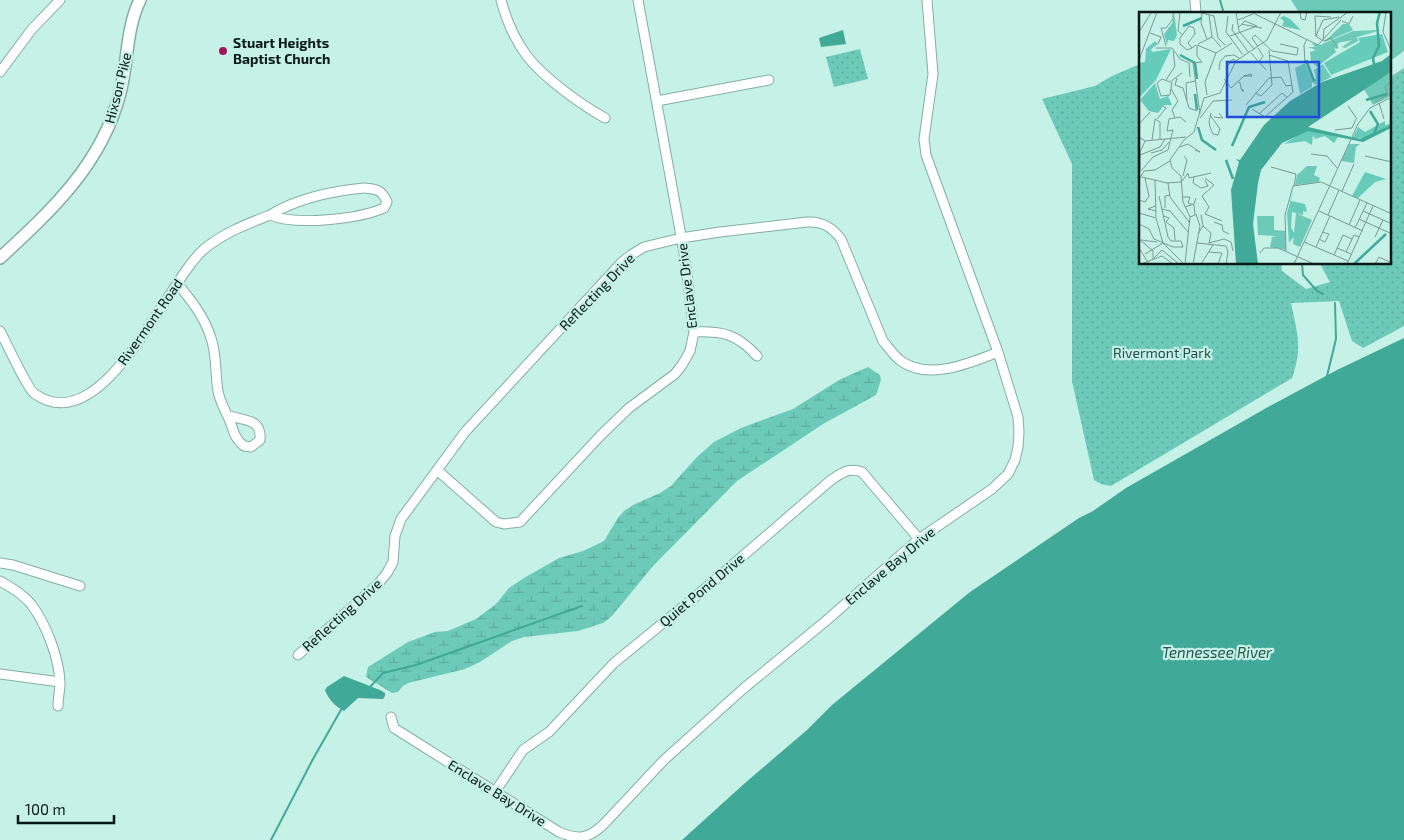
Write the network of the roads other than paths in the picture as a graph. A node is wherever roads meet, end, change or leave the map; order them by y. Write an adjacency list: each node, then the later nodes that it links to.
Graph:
1 (60, 0): 8 (street)
2 (140, 0): 14 (main road, Hixson Pike)
3 (501, 0): 11 (street)
4 (638, 0): 10 (street, Enclave Drive)
5 (927, 0): 18 (street, Enclave Bay Drive)
6 (1195, 0): 7 (street)
7 (1196, 12)
8 (0, 72)
9 (769, 80): 10 (street)
10 (657, 101): 13 (street, Enclave Drive)
11 (605, 118)
12 (270, 215): 12 (street, Rivermont Road); 15 (street, Rivermont Road)
13 (681, 238): 17 (street, Enclave Drive); 18 (street, Reflecting Drive); 21 (street, Reflecting Drive)
14 (0, 258)
15 (177, 283): 16 (street, Rivermont Road); 20 (street)
16 (0, 331)
17 (694, 332): 19 (street); 21 (street, Enclave Drive)
18 (998, 352): 22 (street, Enclave Bay Drive)
19 (757, 356)
20 (227, 414)
21 (437, 470): 26 (street, Reflecting Drive)
22 (919, 539): 31 (street, Enclave Bay Drive); 31 (street, Quiet Pond Drive)
23 (0, 563): 25 (street)
24 (0, 581): 28 (street)
25 (80, 586)
26 (298, 655)
27 (0, 674): 28 (street)
28 (60, 682): 29 (street)
29 (58, 706)
30 (391, 717): 31 (street, Enclave Bay Drive)
31 (495, 792)

